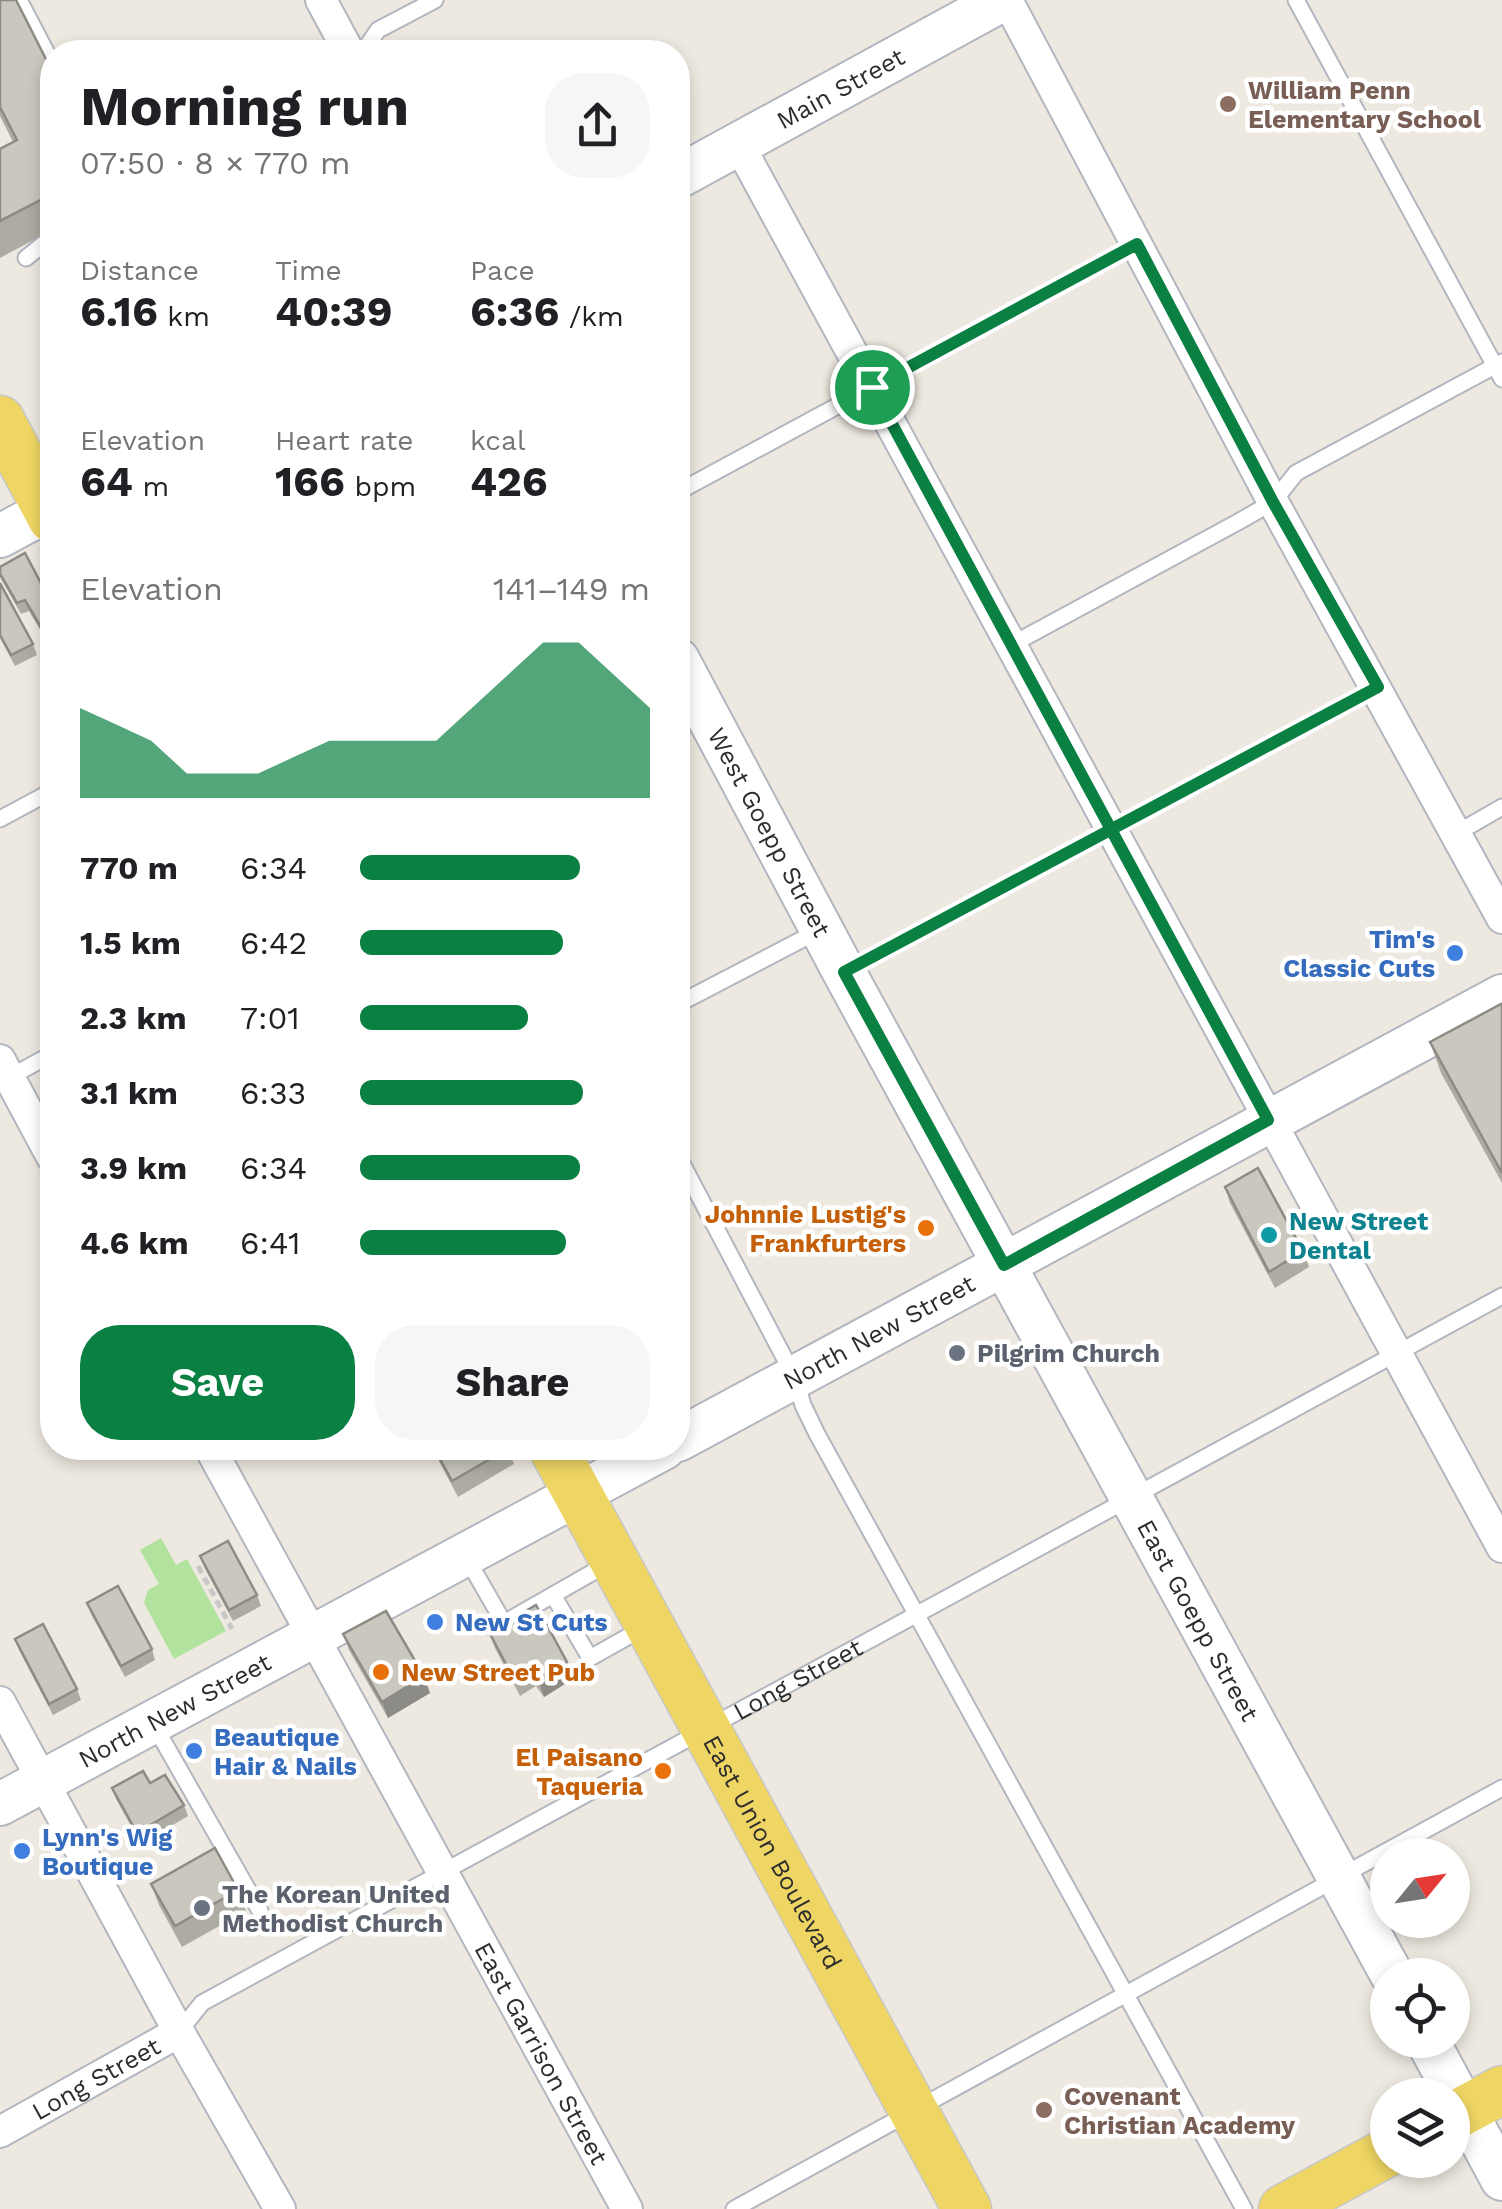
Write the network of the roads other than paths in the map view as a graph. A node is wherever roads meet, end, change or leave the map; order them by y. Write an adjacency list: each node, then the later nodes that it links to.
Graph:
1 (18, 0): 8 (lane)
2 (320, 0): 6 (street)
3 (435, 0): 7 (lane)
4 (1004, 0): 9 (street, Main Street); 11 (street)
5 (1296, 0): 14 (lane)
6 (342, 40)
7 (372, 40)
8 (40, 41)
9 (740, 144): 10 (street, Main Street); 15 (street)
10 (690, 171)
11 (1137, 244): 15 (lane); 19 (street)
12 (40, 247): 13 (lane)
13 (26, 258)
14 (1500, 368): 19 (lane)
15 (872, 387): 17 (lane); 22 (street)
16 (0, 420): 18 (main road)
17 (690, 486)
18 (40, 492)
19 (1273, 502): 22 (lane); 24 (street)
20 (40, 517): 21 (street)
21 (0, 536)
22 (1012, 645): 28 (street)
23 (690, 683): 31 (street, West Goepp Street)
24 (1378, 687): 28 (lane); 29 (street)
25 (40, 797): 27 (lane)
26 (1502, 807): 29 (lane)
27 (0, 819)
28 (1112, 830): 32 (lane); 37 (street)
29 (1457, 833): 30 (street)
30 (1502, 918)
31 (821, 929): 32 (street, West Goepp Street); 34 (lane)
32 (844, 972): 40 (street, West Goepp Street)
33 (1502, 996): 37 (street, North New Street)
34 (690, 998)
35 (40, 1059): 36 (lane)
36 (3, 1073): 38 (street)
37 (1268, 1120): 40 (street, North New Street); 42 (street)
38 (40, 1136)
39 (690, 1179): 43 (lane)
40 (1004, 1265): 43 (street, North New Street); 49 (street, East Goepp Street)
41 (1502, 1296): 42 (lane, Long Street)
42 (1394, 1353): 49 (lane, Long Street); 50 (street)
43 (795, 1378): 44 (street, North New Street); 54 (lane)
44 (690, 1434)
45 (217, 1460): 56 (street, East Garrison Street)
46 (559, 1460): 48 (main road, East Union Boulevard)
47 (641, 1460): 48 (street, North New Street)
48 (577, 1494): 51 (street, North New Street); 52 (main road, East Union Boulevard)
49 (1131, 1496): 54 (lane, Long Street); 64 (street, East Goepp Street)
50 (1502, 1548)
51 (464, 1554): 53 (lane); 56 (street, North New Street)
52 (614, 1560): 53 (lane); 55 (main road, East Union Boulevard)
53 (553, 1595): 55 (lane)
54 (917, 1615): 59 (lane, Long Street); 67 (lane)
55 (649, 1625): 59 (main road, East Union Boulevard)
56 (312, 1636): 58 (street, North New Street); 63 (street, East Garrison Street)
57 (0, 1702): 60 (street)
58 (152, 1722): 60 (street, North New Street); 65 (lane)
59 (705, 1728): 63 (lane, Long Street); 71 (main road, East Union Boulevard)
60 (43, 1780): 62 (street, North New Street); 68 (street)
61 (1502, 1788): 64 (lane)
62 (0, 1804)
63 (442, 1874): 68 (lane, Long Street); 76 (street, East Garrison Street)
64 (1340, 1878): 66 (street, East Goepp Street); 67 (lane)
65 (260, 1911)
66 (1383, 1958)
67 (1127, 1994): 71 (lane); 79 (lane)
68 (178, 2032): 72 (street, Long Street); 75 (street)
69 (1440, 2058): 70 (street)
70 (1473, 2106): 74 (street)
71 (914, 2112): 77 (lane); 78 (main road, East Union Boulevard)
72 (0, 2132)
73 (1370, 2162): 80 (main road)
74 (1502, 2178)
75 (280, 2209)
76 (627, 2209)
77 (734, 2209)
78 (968, 2209)
79 (1244, 2209)
80 (1283, 2209)

